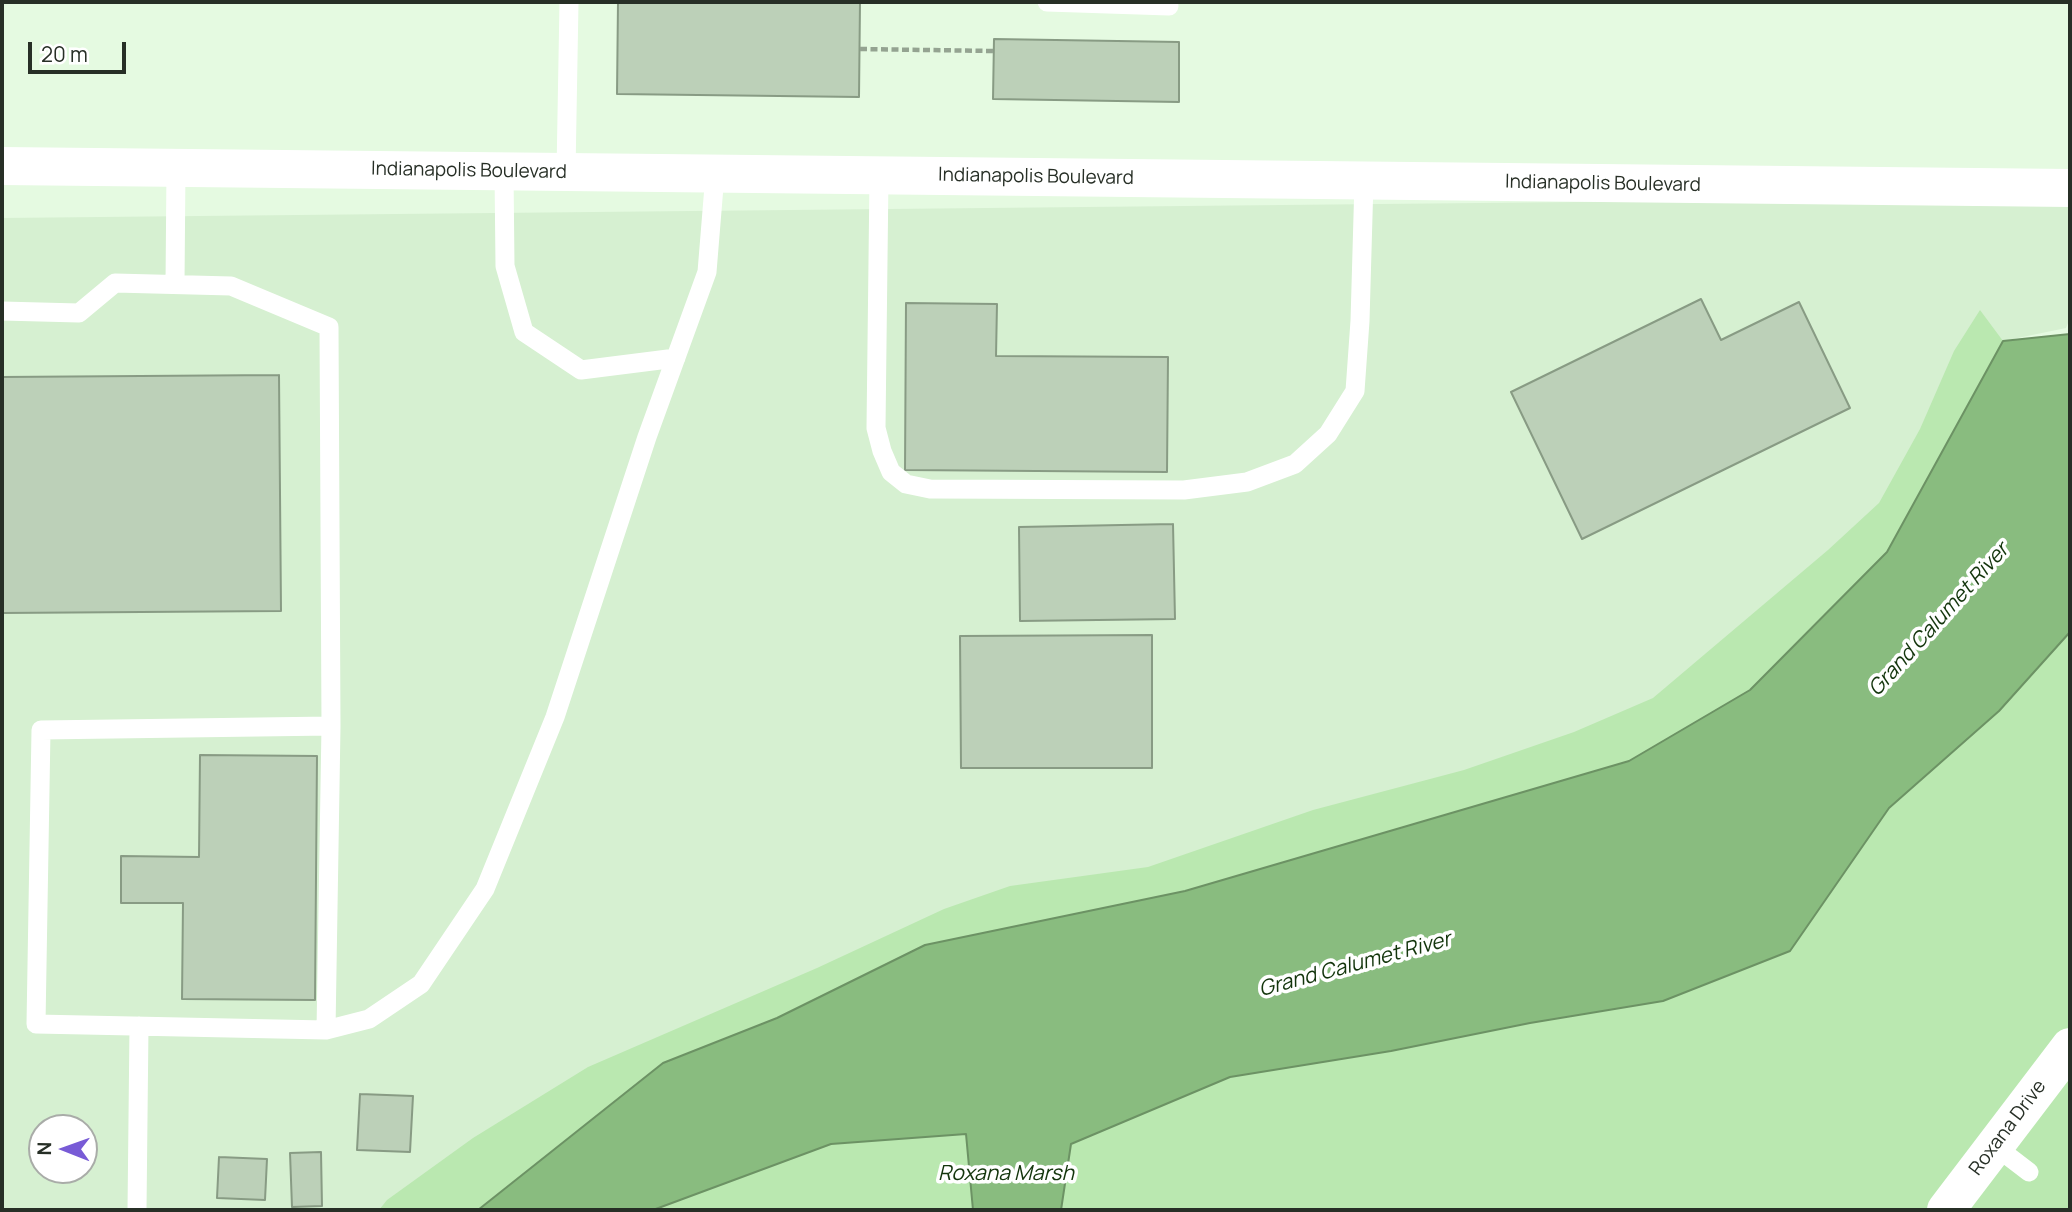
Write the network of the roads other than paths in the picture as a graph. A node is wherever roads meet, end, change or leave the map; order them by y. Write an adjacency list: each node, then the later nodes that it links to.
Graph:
1 (569, 2): 7 (lane)
2 (1047, 2): 3 (lane)
3 (1170, 6)
4 (2, 166): 5 (main road, Indianapolis Boulevard)
5 (176, 168): 6 (main road, Indianapolis Boulevard); 12 (lane)
6 (504, 172): 7 (main road, Indianapolis Boulevard); 14 (lane)
7 (566, 172): 8 (main road, Indianapolis Boulevard)
8 (715, 174): 9 (main road, Indianapolis Boulevard); 14 (lane)
9 (879, 176): 10 (main road, Indianapolis Boulevard); 10 (lane)
10 (1364, 181): 11 (main road, Indianapolis Boulevard)
11 (2056, 189)
12 (175, 284): 13 (lane); 15 (lane)
13 (2, 311)
14 (676, 358): 17 (lane)
15 (331, 726): 16 (lane); 17 (lane)
16 (139, 1026): 17 (lane); 21 (lane)
17 (326, 1030)
18 (2070, 1047): 19 (main road, Roxana Drive)
19 (1995, 1146): 20 (lane); 22 (main road, Roxana Drive)
20 (2029, 1172)
21 (137, 1210)
22 (1946, 1210)

